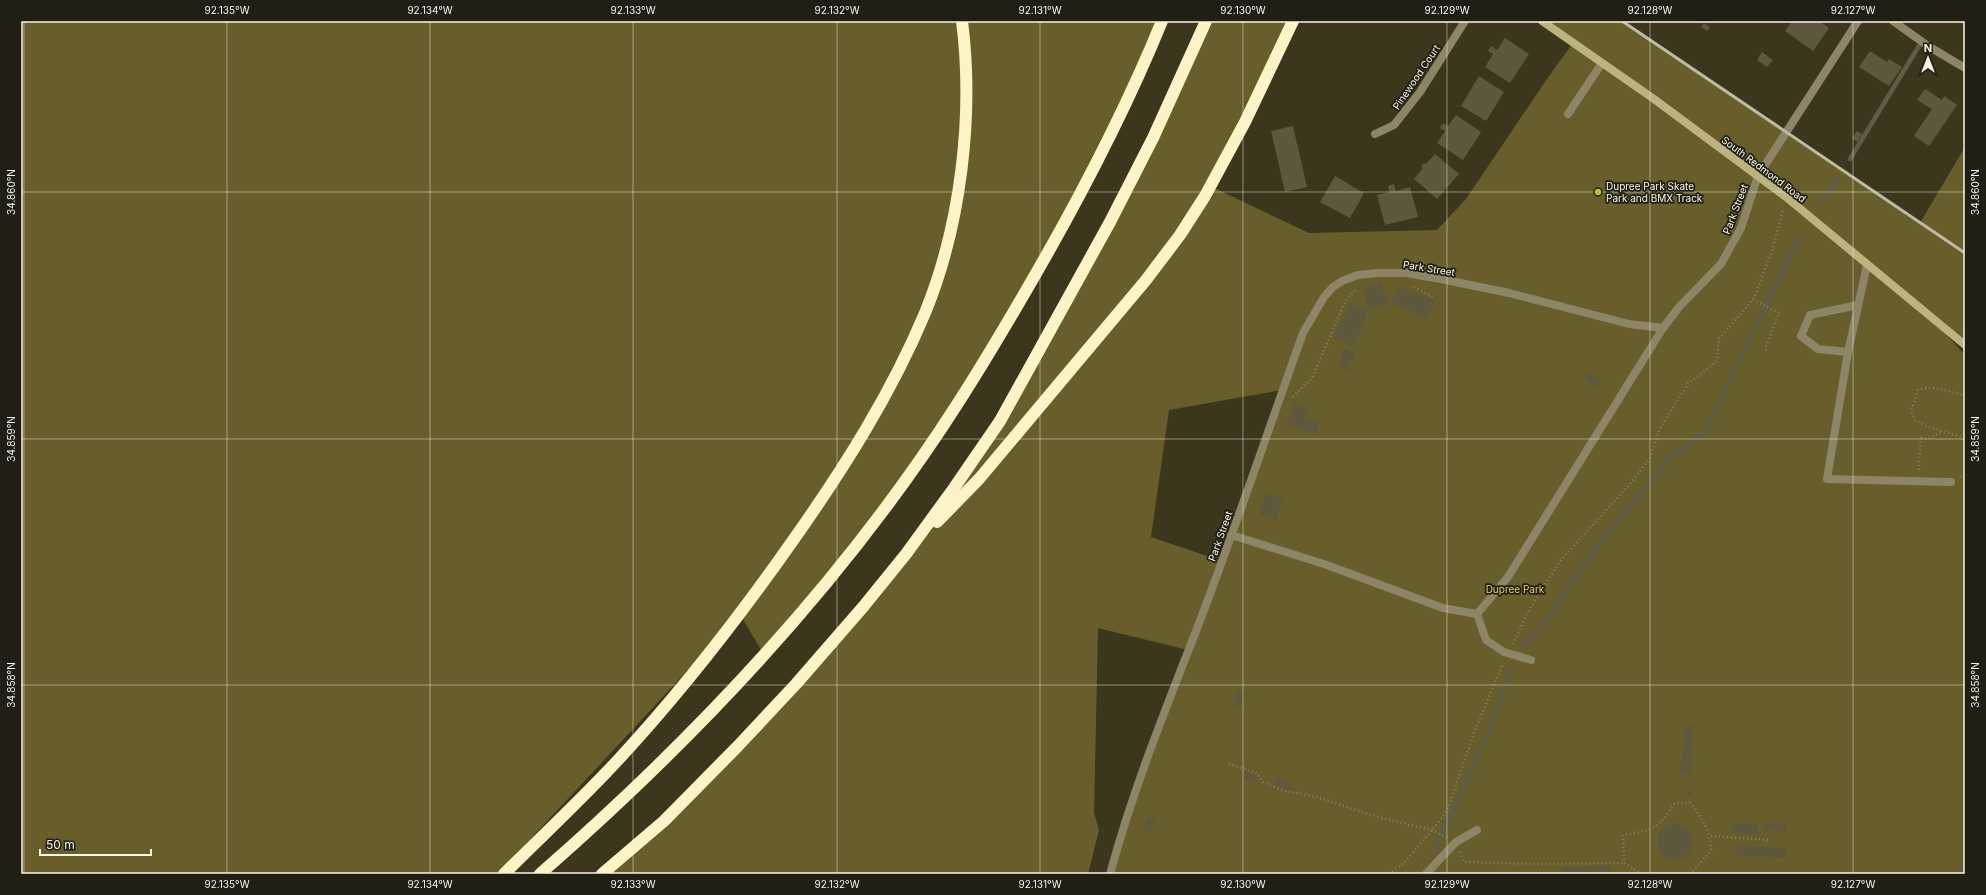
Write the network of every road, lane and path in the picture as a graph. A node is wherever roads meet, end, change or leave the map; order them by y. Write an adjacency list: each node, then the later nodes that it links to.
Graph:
1 (962, 21): 44 (highway)
2 (1162, 21): 45 (highway)
3 (1206, 21): 32 (highway)
4 (1293, 21): 32 (highway)
5 (1465, 21): 12 (street, Pinewood Court)
6 (1542, 21): 9 (street, South Redmond Road)
7 (1858, 21): 13 (street, Park Street)
8 (1893, 21): 10 (street)
9 (1602, 63): 11 (street); 13 (street, South Redmond Road)
10 (1965, 68)
11 (1568, 114)
12 (1375, 134)
13 (1758, 176): 14 (street, South Redmond Road); 21 (street, Park Street)
14 (1786, 197): 15 (street, South Redmond Road); 19 (path)
15 (1868, 265): 20 (street); 22 (street, South Redmond Road)
16 (1360, 284): 26 (path)
17 (1408, 284): 18 (path)
18 (1433, 297)
19 (1753, 300): 23 (path); 34 (path)
20 (1858, 305): 24 (street); 24 (street)
21 (1663, 328): 31 (street, Park Street); 33 (street)
22 (1965, 345)
23 (1766, 352)
24 (1848, 352): 29 (street)
25 (1965, 396): 27 (path)
26 (1290, 400)
27 (1942, 431): 28 (path); 29 (path)
28 (1965, 438)
29 (1920, 481): 30 (street)
30 (1951, 482)
31 (1231, 535): 33 (street); 47 (street, Park Street)
32 (906, 554): 46 (highway)
33 (1477, 614): 34 (street)
34 (1508, 654): 35 (street); 37 (path)
35 (1531, 660)
36 (1229, 764): 37 (path)
37 (1432, 830): 39 (path); 48 (path)
38 (1477, 830): 42 (street)
39 (1439, 834)
40 (1711, 836): 41 (path); 43 (path); 51 (path)
41 (1768, 840)
42 (1456, 842): 43 (path); 49 (street)
43 (1624, 863): 50 (path)
44 (504, 874)
45 (540, 874)
46 (602, 874)
47 (1110, 874)
48 (1389, 874)
49 (1426, 874)
50 (1642, 874)
51 (1690, 874)

